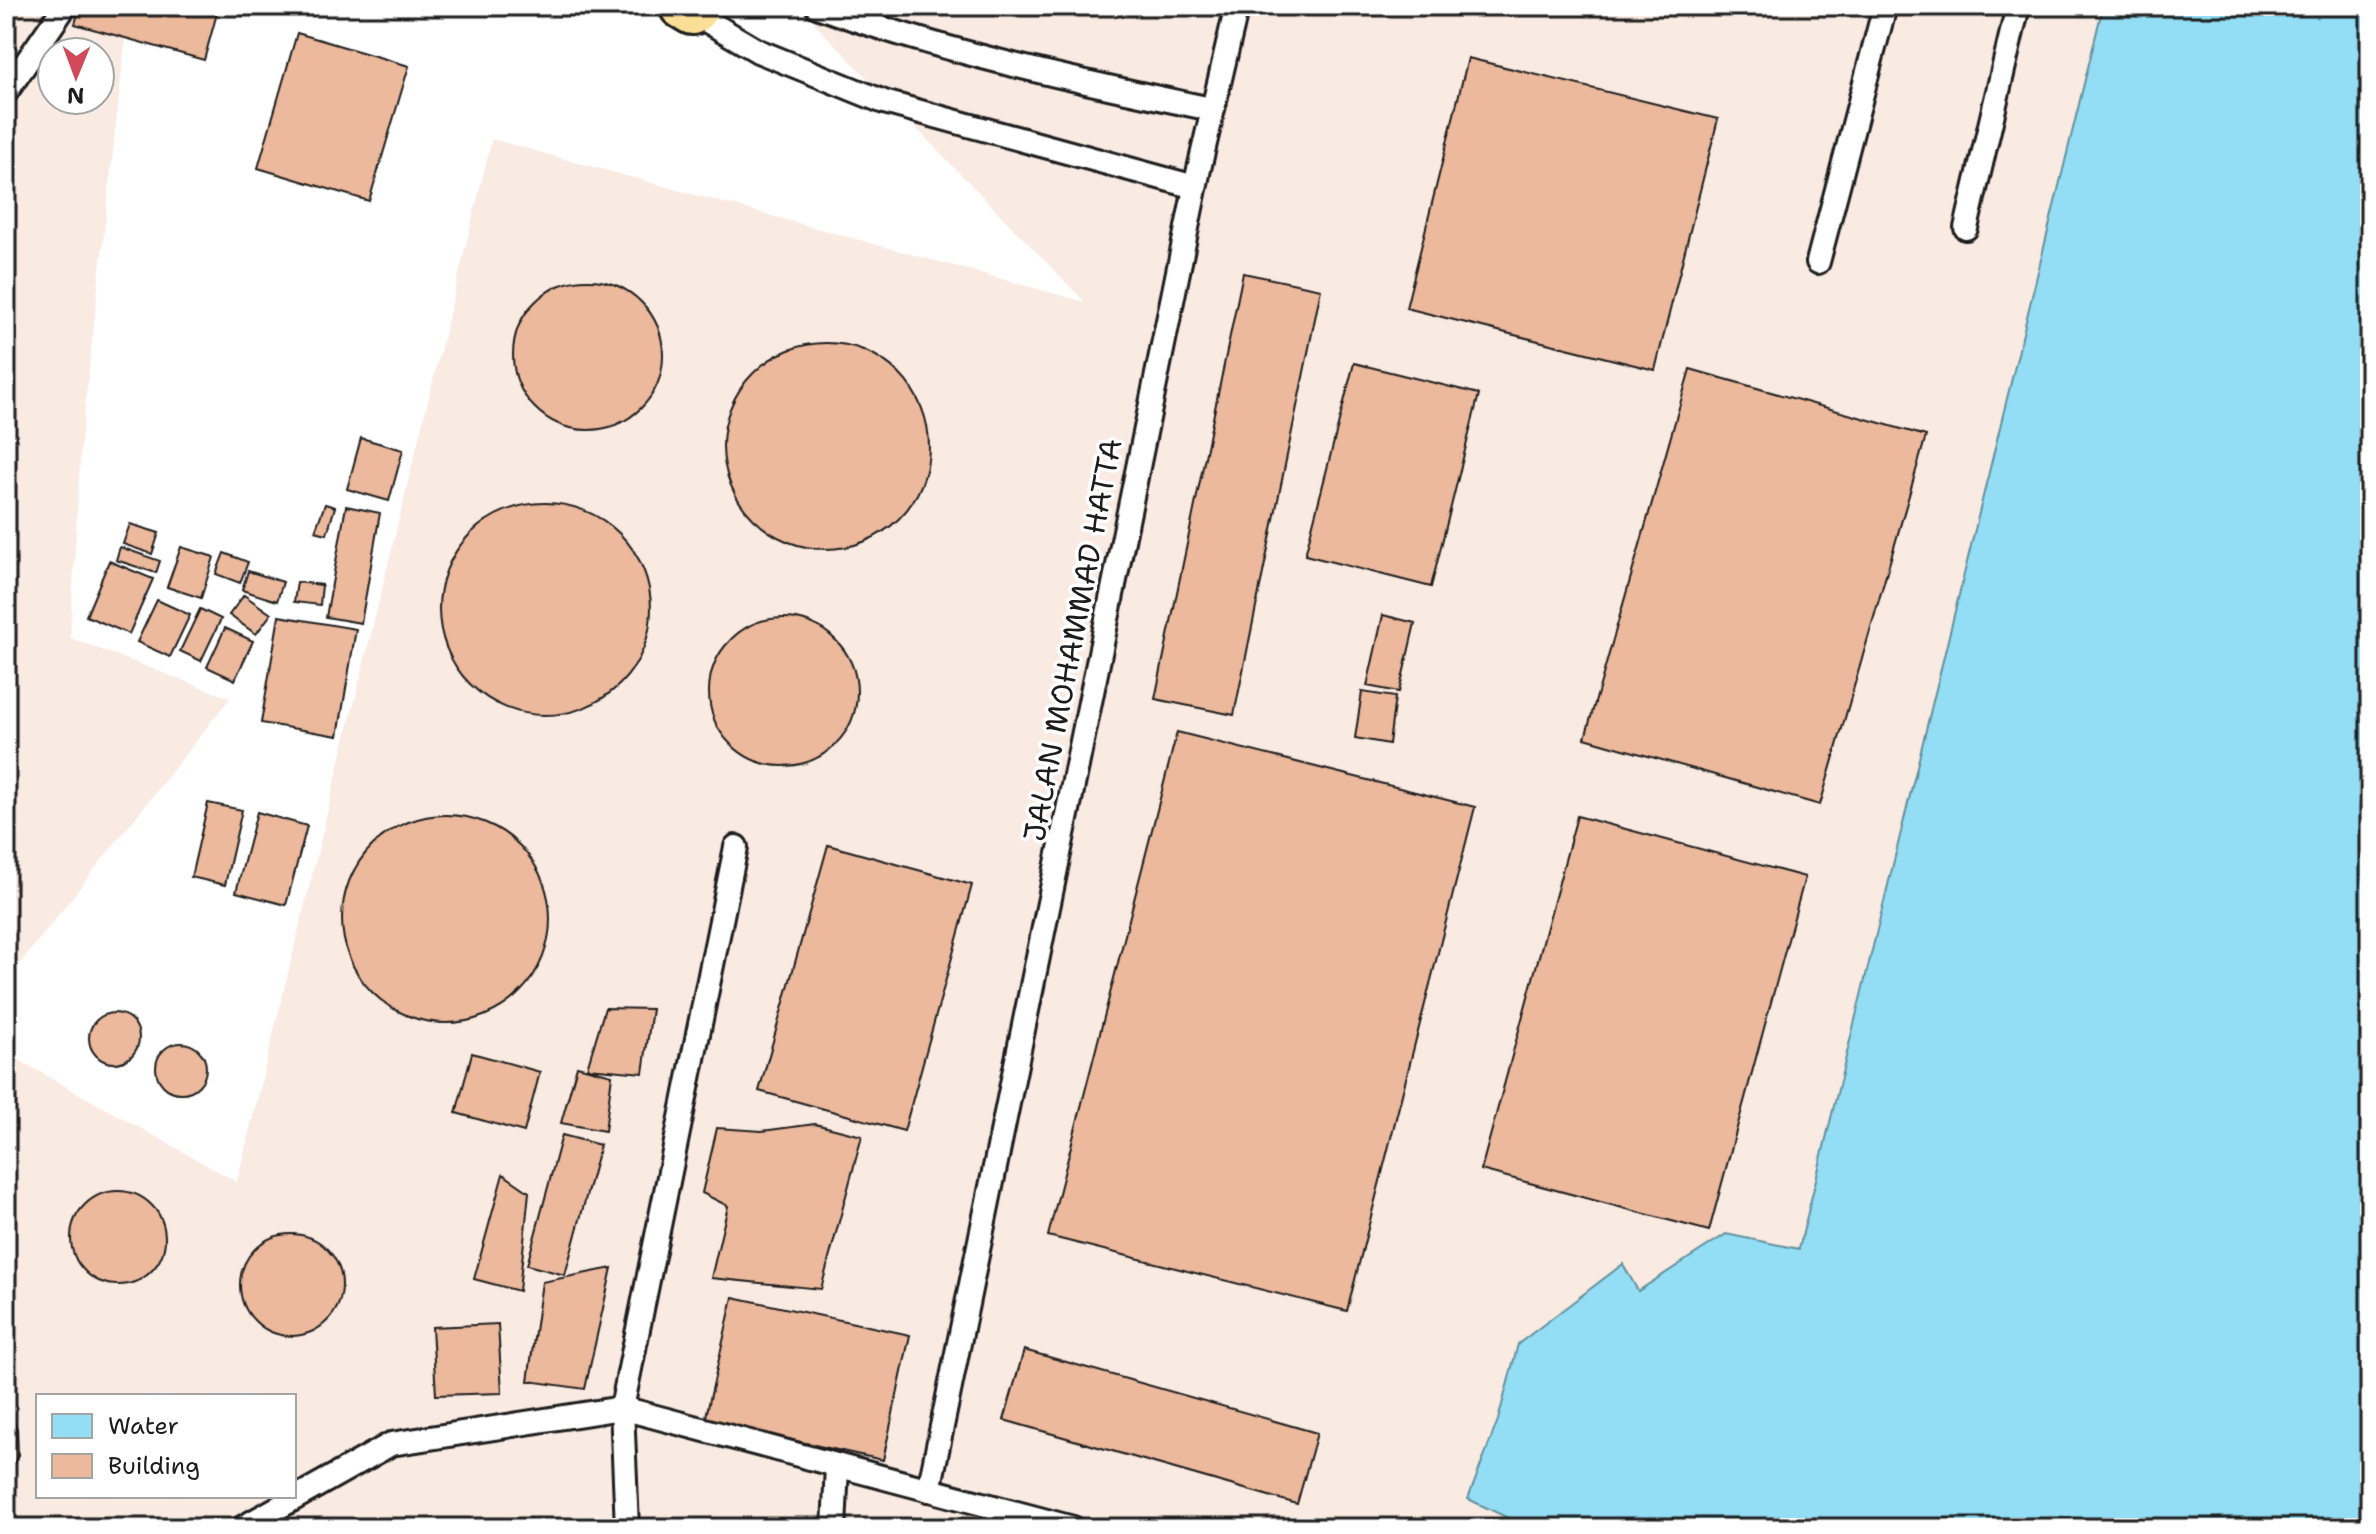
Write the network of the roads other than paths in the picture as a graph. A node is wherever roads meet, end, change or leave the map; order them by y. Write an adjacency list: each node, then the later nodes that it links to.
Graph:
1 (65, 6): 7 (lane)
2 (817, 6): 8 (lane)
3 (1237, 6): 8 (lane, JALAN MOHAMMAD HATTA)
4 (1885, 6): 11 (lane)
5 (2018, 6): 10 (lane)
6 (690, 8): 9 (lane)
7 (6, 92)
8 (1211, 109): 9 (lane, JALAN MOHAMMAD HATTA)
9 (1195, 187): 15 (lane, JALAN MOHAMMAD HATTA)
10 (1966, 228)
11 (1818, 262)
12 (736, 847): 13 (lane)
13 (622, 1408): 14 (lane); 17 (lane); 19 (lane)
14 (837, 1466): 15 (lane); 20 (lane)
15 (929, 1490): 21 (lane)
16 (295, 1498): 18 (lane)
17 (296, 1498)
18 (242, 1528)
19 (627, 1528)
20 (834, 1528)
21 (1073, 1528)

